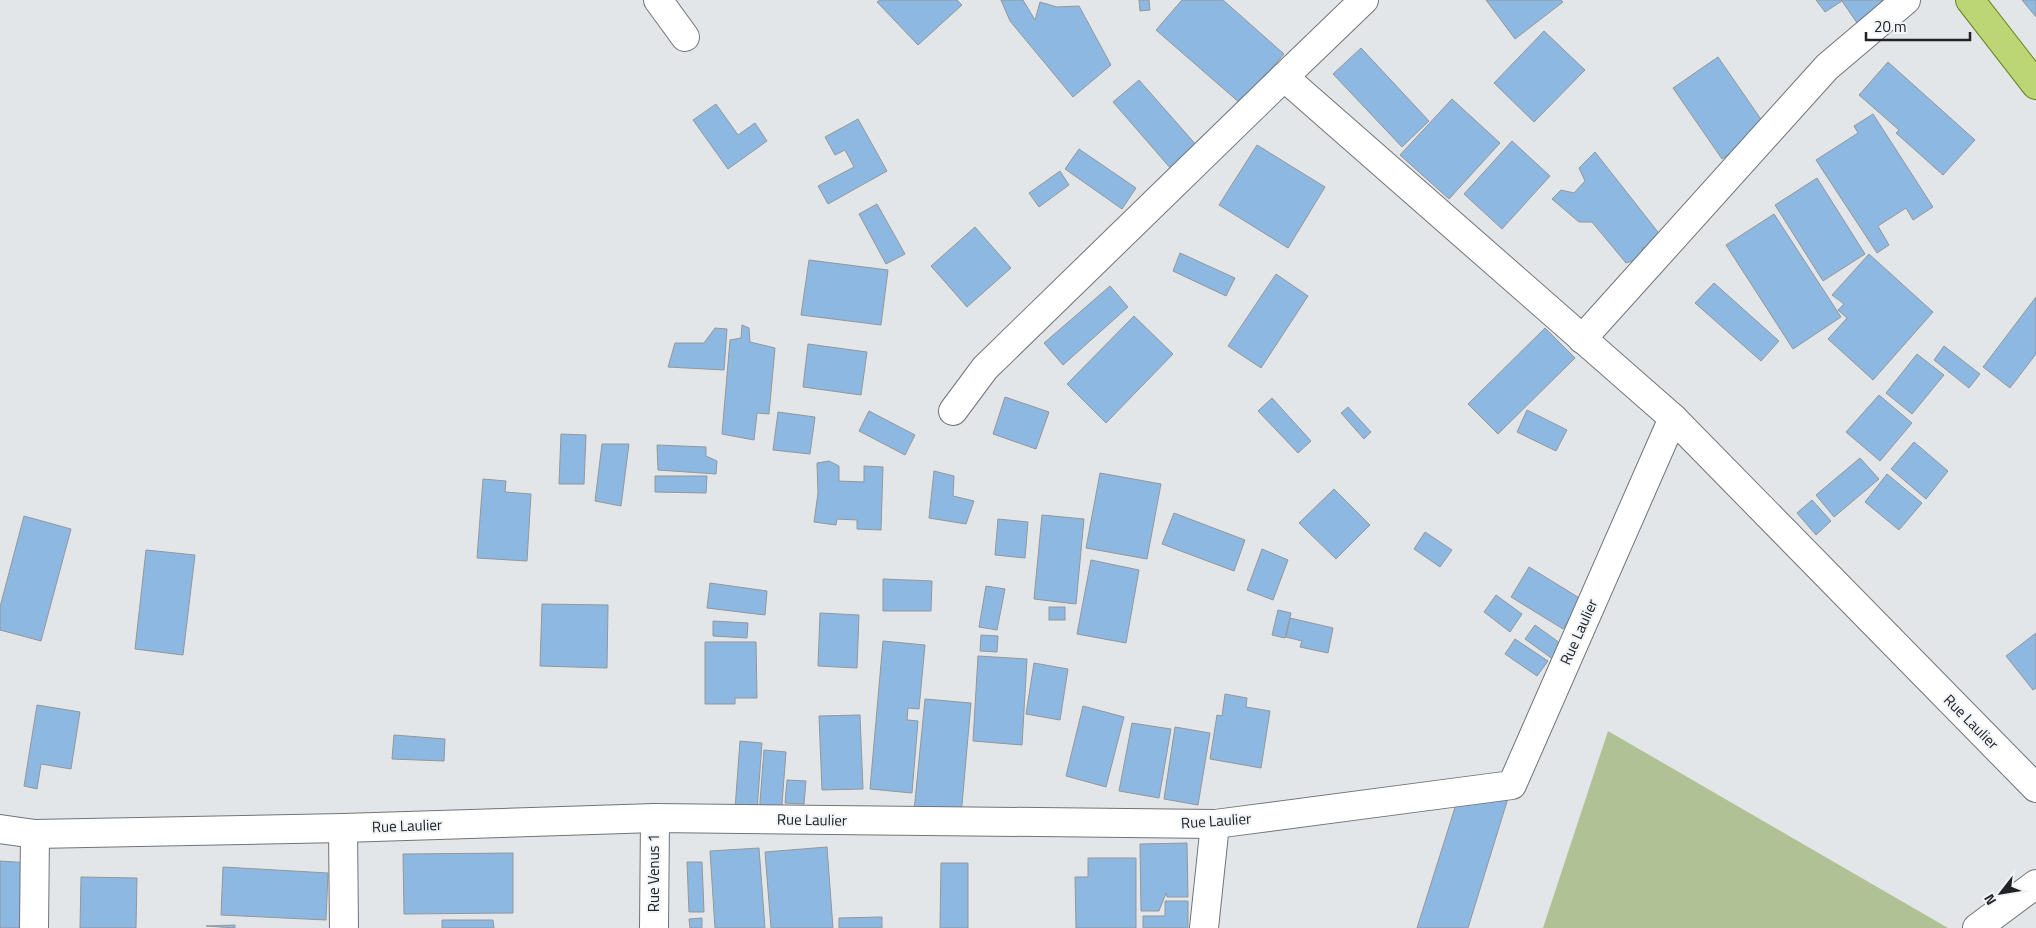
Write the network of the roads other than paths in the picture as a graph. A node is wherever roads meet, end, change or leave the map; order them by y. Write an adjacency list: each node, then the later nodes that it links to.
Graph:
1 (658, 0): 5 (street)
2 (1364, 0): 6 (street)
3 (1906, 0): 8 (street)
4 (1970, 0): 7 (main road)
5 (684, 37)
6 (1284, 77): 8 (street); 9 (street)
7 (2036, 85)
8 (1582, 339): 10 (street)
9 (953, 411)
10 (1672, 418): 11 (street, Rue Laulier); 13 (street, Rue Laulier)
11 (2036, 788)
12 (655, 818): 13 (street, Rue Laulier); 14 (street, Rue Laulier); 20 (street, Rue Venus 1)
13 (1215, 824): 21 (street)
14 (343, 828): 16 (street, Rue Laulier); 19 (street)
15 (0, 829): 16 (street, Rue Laulier)
16 (35, 834): 18 (street)
17 (2036, 884): 22 (street)
18 (34, 928)
19 (344, 928)
20 (654, 928)
21 (1204, 928)
22 (1977, 928)

